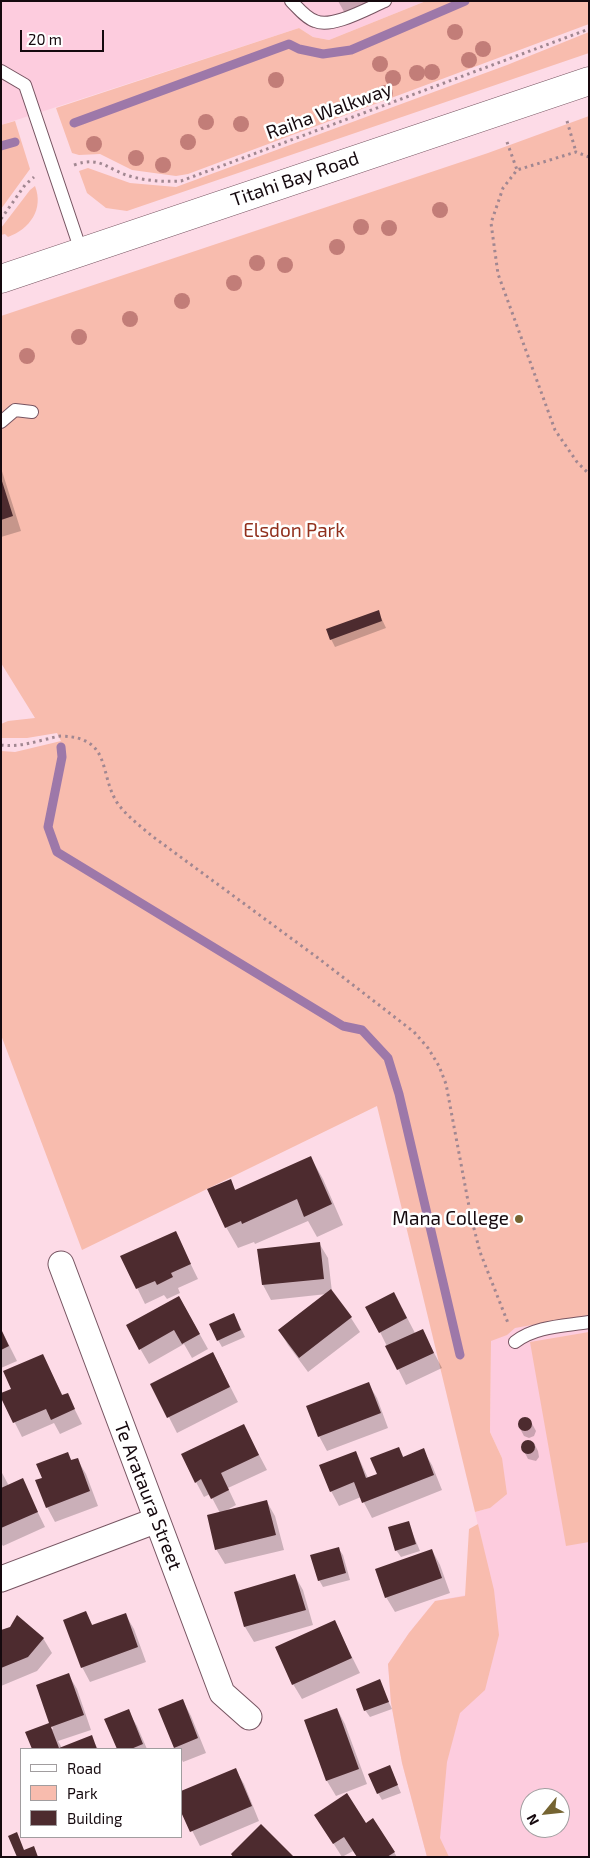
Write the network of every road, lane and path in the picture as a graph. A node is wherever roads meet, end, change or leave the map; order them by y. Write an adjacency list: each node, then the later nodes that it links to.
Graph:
1 (291, 1): 2 (lane)
2 (385, 1)
3 (589, 29): 10 (path, Raiha Walkway)
4 (1, 71): 14 (lane)
5 (589, 81): 14 (main road, Titahi Bay Road)
6 (567, 121): 8 (path)
7 (507, 142): 11 (path)
8 (576, 152): 9 (path); 11 (path)
9 (589, 156)
10 (76, 164)
11 (517, 170): 18 (path)
12 (33, 178): 13 (path)
13 (1, 219)
14 (81, 251): 15 (main road, Titahi Bay Road)
15 (1, 279)
16 (32, 412): 17 (lane)
17 (1, 422)
18 (589, 474)
19 (1, 746): 22 (path)
20 (61, 1264): 23 (street, Te Arataura Street)
21 (589, 1322): 22 (lane)
22 (515, 1342)
23 (157, 1520): 24 (street); 25 (street, Te Arataura Street)
24 (1, 1579)
25 (249, 1717)

